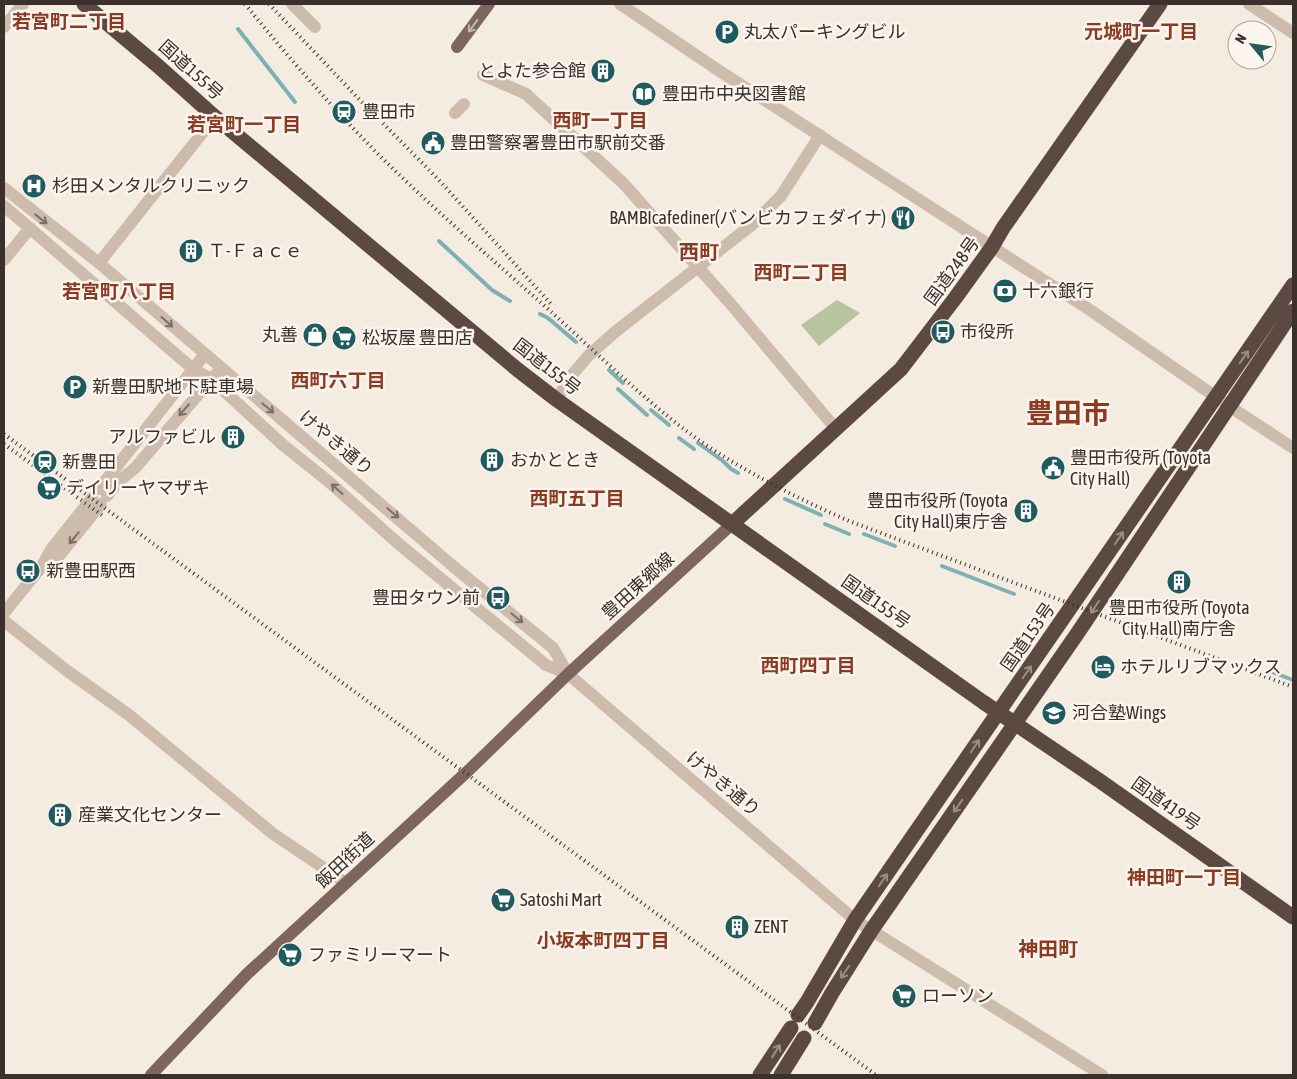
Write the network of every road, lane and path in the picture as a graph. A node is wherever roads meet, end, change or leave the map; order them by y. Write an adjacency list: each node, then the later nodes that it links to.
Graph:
1 (23, 4): 8 (street)
2 (84, 4): 13 (highway, 国道155号)
3 (292, 4): 9 (street)
4 (489, 4): 11 (main road, one-way to 11)
5 (620, 4): 14 (street)
6 (1160, 4): 18 (highway, 国道248号)
7 (1249, 4): 10 (street)
8 (4, 27)
9 (315, 27)
10 (1293, 33)
11 (457, 48)
12 (482, 75): 21 (street)
13 (215, 117): 20 (street); 29 (highway, 国道155号)
14 (820, 135): 18 (street); 21 (street)
15 (4, 188): 20 (street, けやき通り, one-way to 20)
16 (4, 206): 17 (street, けやき通り)
17 (30, 228): 19 (street); 25 (street, けやき通り)
18 (992, 248): 28 (street); 31 (highway, 国道248号)
19 (4, 260)
20 (99, 263): 24 (street, けやき通り, one-way to 24)
21 (697, 266): 29 (street); 31 (street)
22 (1293, 285): 28 (highway, 国道153号, one-way to 22)
23 (1293, 311): 30 (highway)
24 (205, 354): 25 (street); 26 (street, けやき通り)
25 (193, 369): 27 (street, けやき通り); 33 (street)
26 (222, 369): 27 (street); 37 (street, けやき通り, one-way to 37)
27 (211, 379): 33 (street, one-way to 33); 37 (street, けやき通り, one-way to 27)
28 (1216, 397): 30 (street); 38 (highway, 国道153号, one-way to 28)
29 (557, 400): 34 (highway, 国道155号)
30 (1228, 406): 32 (street); 39 (highway, one-way to 39)
31 (836, 429): 34 (highway, 国道248号)
32 (1293, 448)
33 (100, 497): 35 (street)
34 (732, 524): 37 (main road, 豊田東郷線); 38 (highway, 国道155号)
35 (4, 613)
36 (4, 621): 40 (street)
37 (568, 674): 40 (main road, 飯田街道); 42 (street, けやき通り)
38 (998, 711): 39 (highway, 国道155号); 42 (highway, 国道153号, one-way to 38)
39 (1015, 723): 41 (highway, 国道419号); 43 (highway, one-way to 43)
40 (346, 883): 46 (main road, 飯田街道)
41 (1293, 918)
42 (855, 920): 43 (street, けやき通り); 47 (highway, 国道153号, one-way to 42)
43 (871, 930): 44 (highway, one-way to 44); 49 (street, けやき通り)
44 (815, 1023)
45 (804, 1038): 48 (highway)
46 (151, 1075)
47 (760, 1075)
48 (781, 1075)
49 (1102, 1075)

